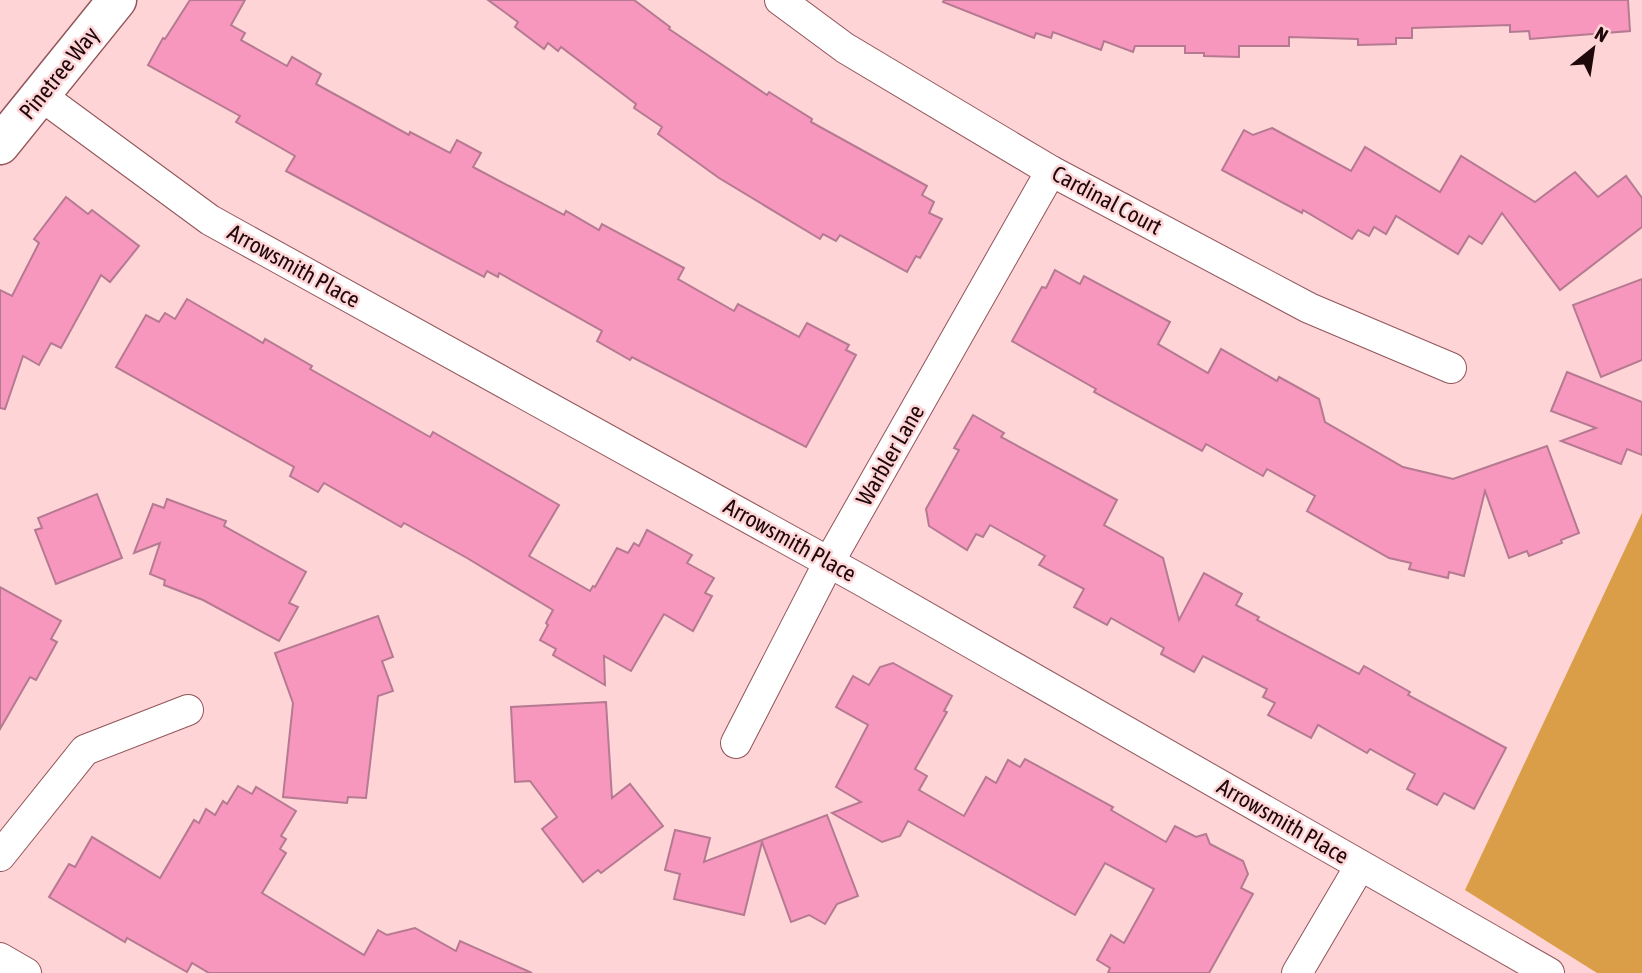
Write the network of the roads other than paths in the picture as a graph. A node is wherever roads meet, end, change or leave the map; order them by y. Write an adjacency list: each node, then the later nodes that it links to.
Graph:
1 (117, 0): 3 (street, Pinetree Way)
2 (780, 0): 5 (street, Cardinal Court)
3 (40, 95): 4 (street, Pinetree Way); 7 (street, Arrowsmith Place)
4 (0, 145)
5 (1051, 170): 6 (street, Cardinal Court); 7 (street, Warbler Lane)
6 (1451, 368)
7 (829, 562): 9 (street, Warbler Lane); 11 (street, Arrowsmith Place)
8 (188, 710): 10 (street)
9 (736, 743)
10 (0, 856)
11 (1360, 866): 14 (street); 15 (street, Arrowsmith Place)
12 (0, 958): 13 (street)
13 (26, 973)
14 (1297, 973)
15 (1549, 973)

